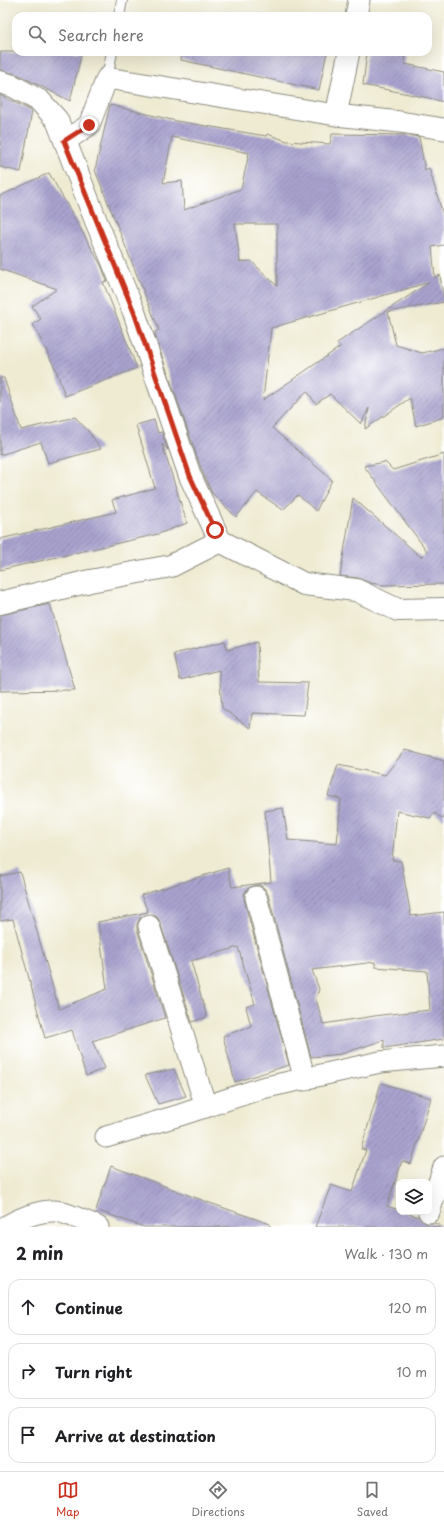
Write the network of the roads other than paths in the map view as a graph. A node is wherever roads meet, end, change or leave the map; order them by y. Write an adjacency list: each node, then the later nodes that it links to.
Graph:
1 (122, 0): 3 (lane)
2 (359, 0): 4 (street)
3 (120, 12)
4 (357, 12)
5 (111, 56): 7 (lane)
6 (348, 56): 9 (street)
7 (107, 78): 9 (street); 11 (street)
8 (0, 82): 11 (street)
9 (336, 115): 10 (street)
10 (444, 128)
11 (64, 141): 12 (street)
12 (220, 541): 13 (street); 14 (street)
13 (0, 603)
14 (444, 609)
15 (256, 898): 18 (street)
16 (149, 926): 19 (street)
17 (444, 1056): 18 (street)
18 (305, 1080): 19 (street)
19 (206, 1107): 20 (street)
20 (106, 1137)
21 (444, 1167): 22 (street)
22 (432, 1203)
23 (428, 1215): 26 (street)
24 (5, 1227): 25 (street)
25 (98, 1227)
26 (424, 1227)

